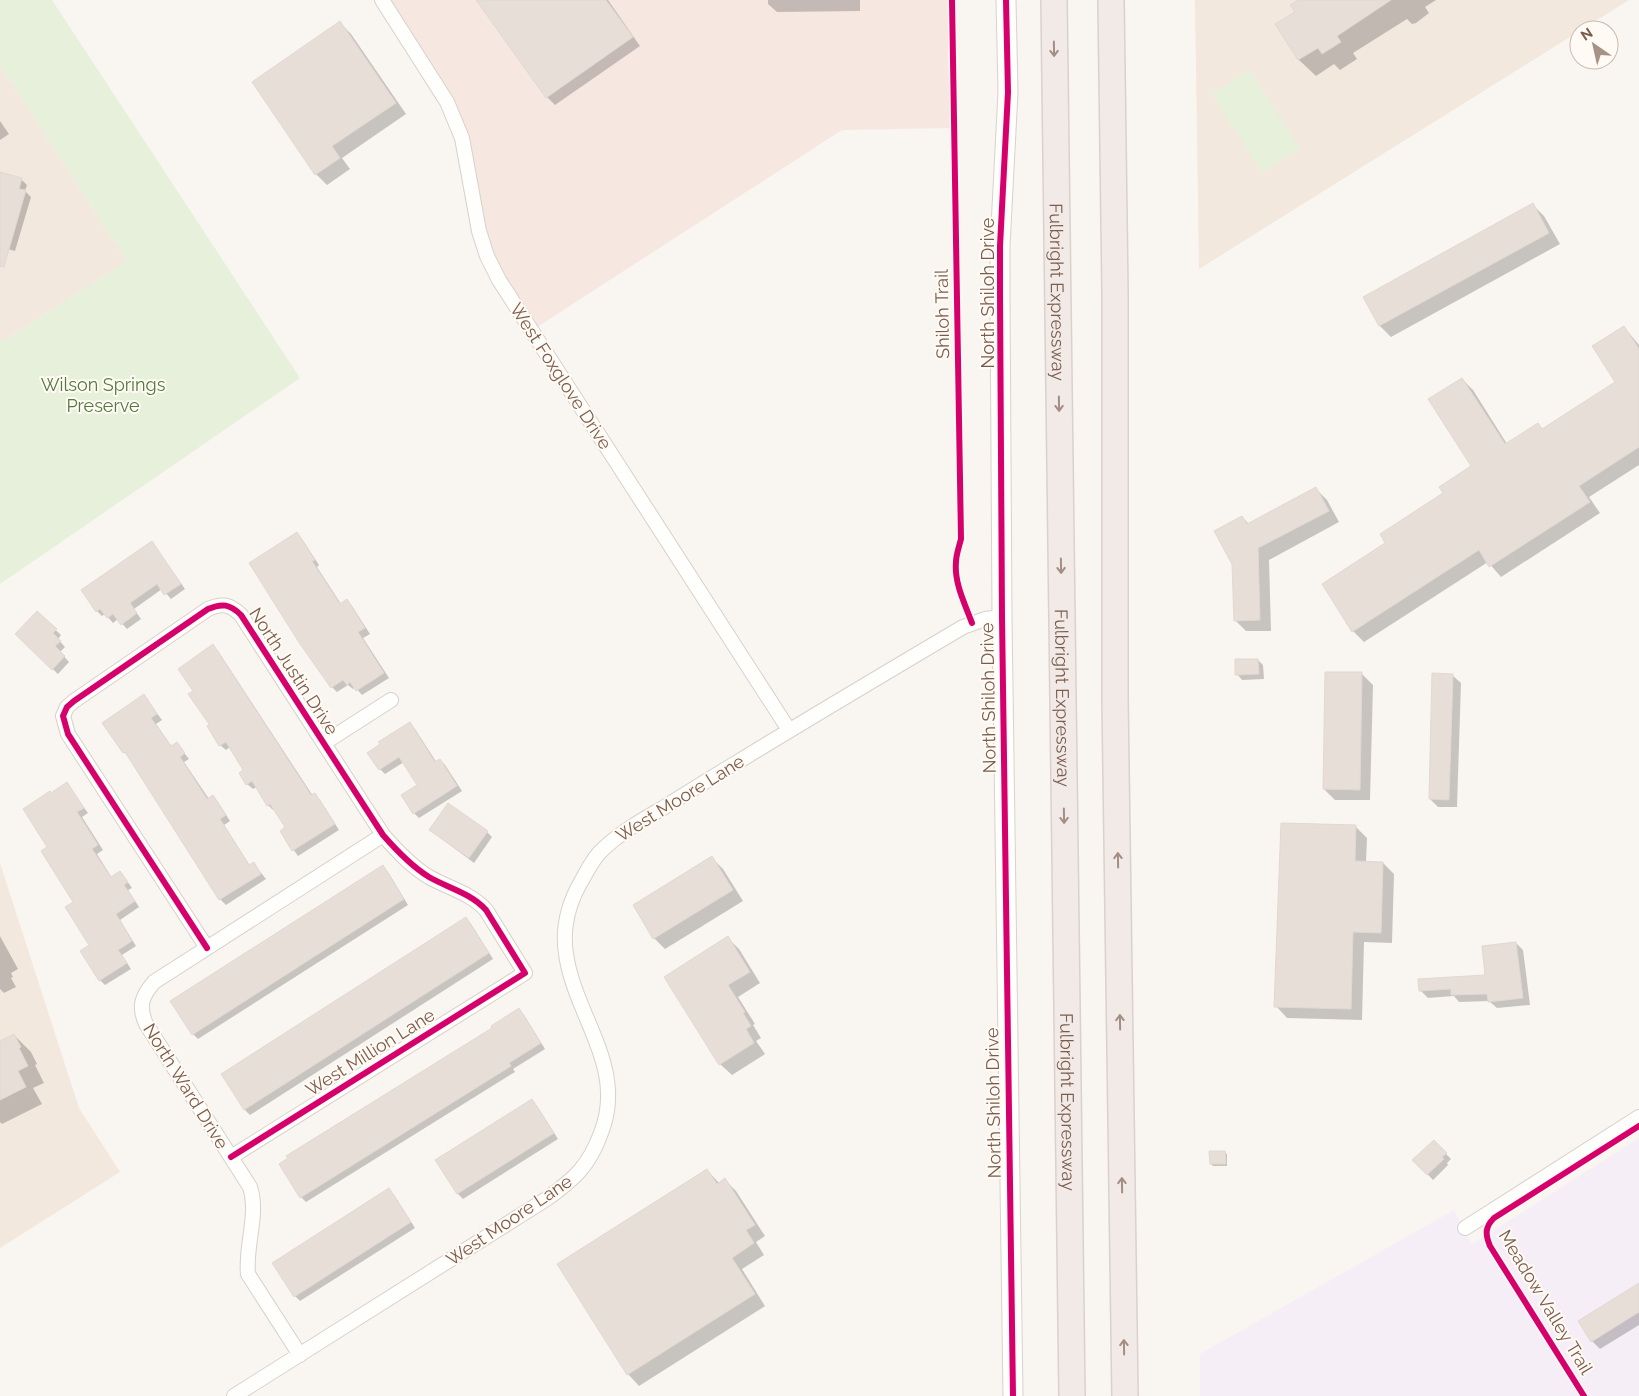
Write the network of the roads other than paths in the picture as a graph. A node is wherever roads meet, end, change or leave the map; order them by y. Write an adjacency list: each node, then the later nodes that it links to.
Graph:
1 (382, 0): 7 (street, West Foxglove Drive)
2 (1006, 0): 5 (street, North Shiloh Drive)
3 (1054, 0): 18 (highway, Fulbright Expressway, one-way to 18)
4 (1111, 0): 19 (highway, one-way to 4)
5 (1002, 617): 7 (street, West Moore Lane); 17 (street, North Shiloh Drive)
6 (391, 700): 8 (street)
7 (789, 730): 15 (street, West Moore Lane)
8 (324, 743): 9 (street, North Justin Drive); 10 (street, North Justin Drive)
9 (384, 835): 10 (street, North Ward Drive); 11 (street, North Justin Drive)
10 (207, 948): 13 (street, North Ward Drive)
11 (525, 973): 13 (street, West Million Lane)
12 (1639, 1117): 14 (street)
13 (231, 1157): 15 (street, North Ward Drive)
14 (1465, 1228)
15 (300, 1355): 16 (street, West Moore Lane)
16 (234, 1396)
17 (1013, 1396)
18 (1072, 1396)
19 (1125, 1396)

